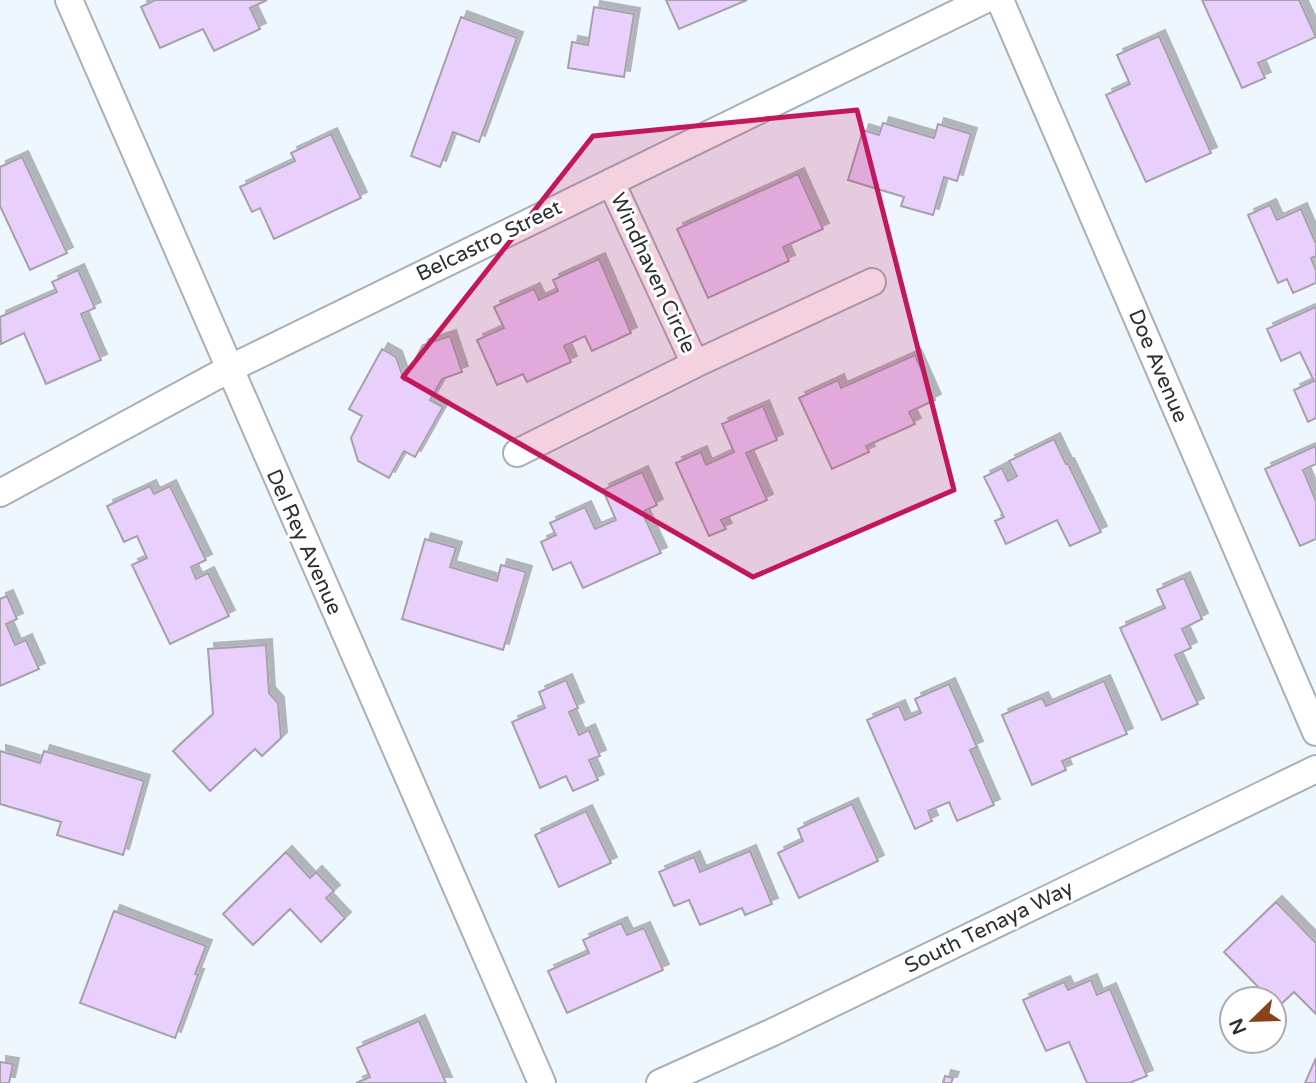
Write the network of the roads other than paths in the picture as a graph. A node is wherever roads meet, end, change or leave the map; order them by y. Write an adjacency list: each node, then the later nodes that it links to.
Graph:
1 (69, 0): 7 (street, Del Rey Avenue)
2 (984, 0): 4 (street, Belcastro Street)
3 (1000, 0): 10 (street, Doe Avenue)
4 (611, 181): 6 (street, Windhaven Circle); 7 (street, Belcastro Street)
5 (872, 282): 6 (street, Windhaven Circle)
6 (695, 364): 8 (street, Windhaven Circle)
7 (229, 369): 9 (street, Belcastro Street); 12 (street, Del Rey Avenue)
8 (517, 453)
9 (0, 493)
10 (1316, 732)
11 (1316, 769): 13 (street, South Tenaya Way)
12 (541, 1083)
13 (660, 1083)

